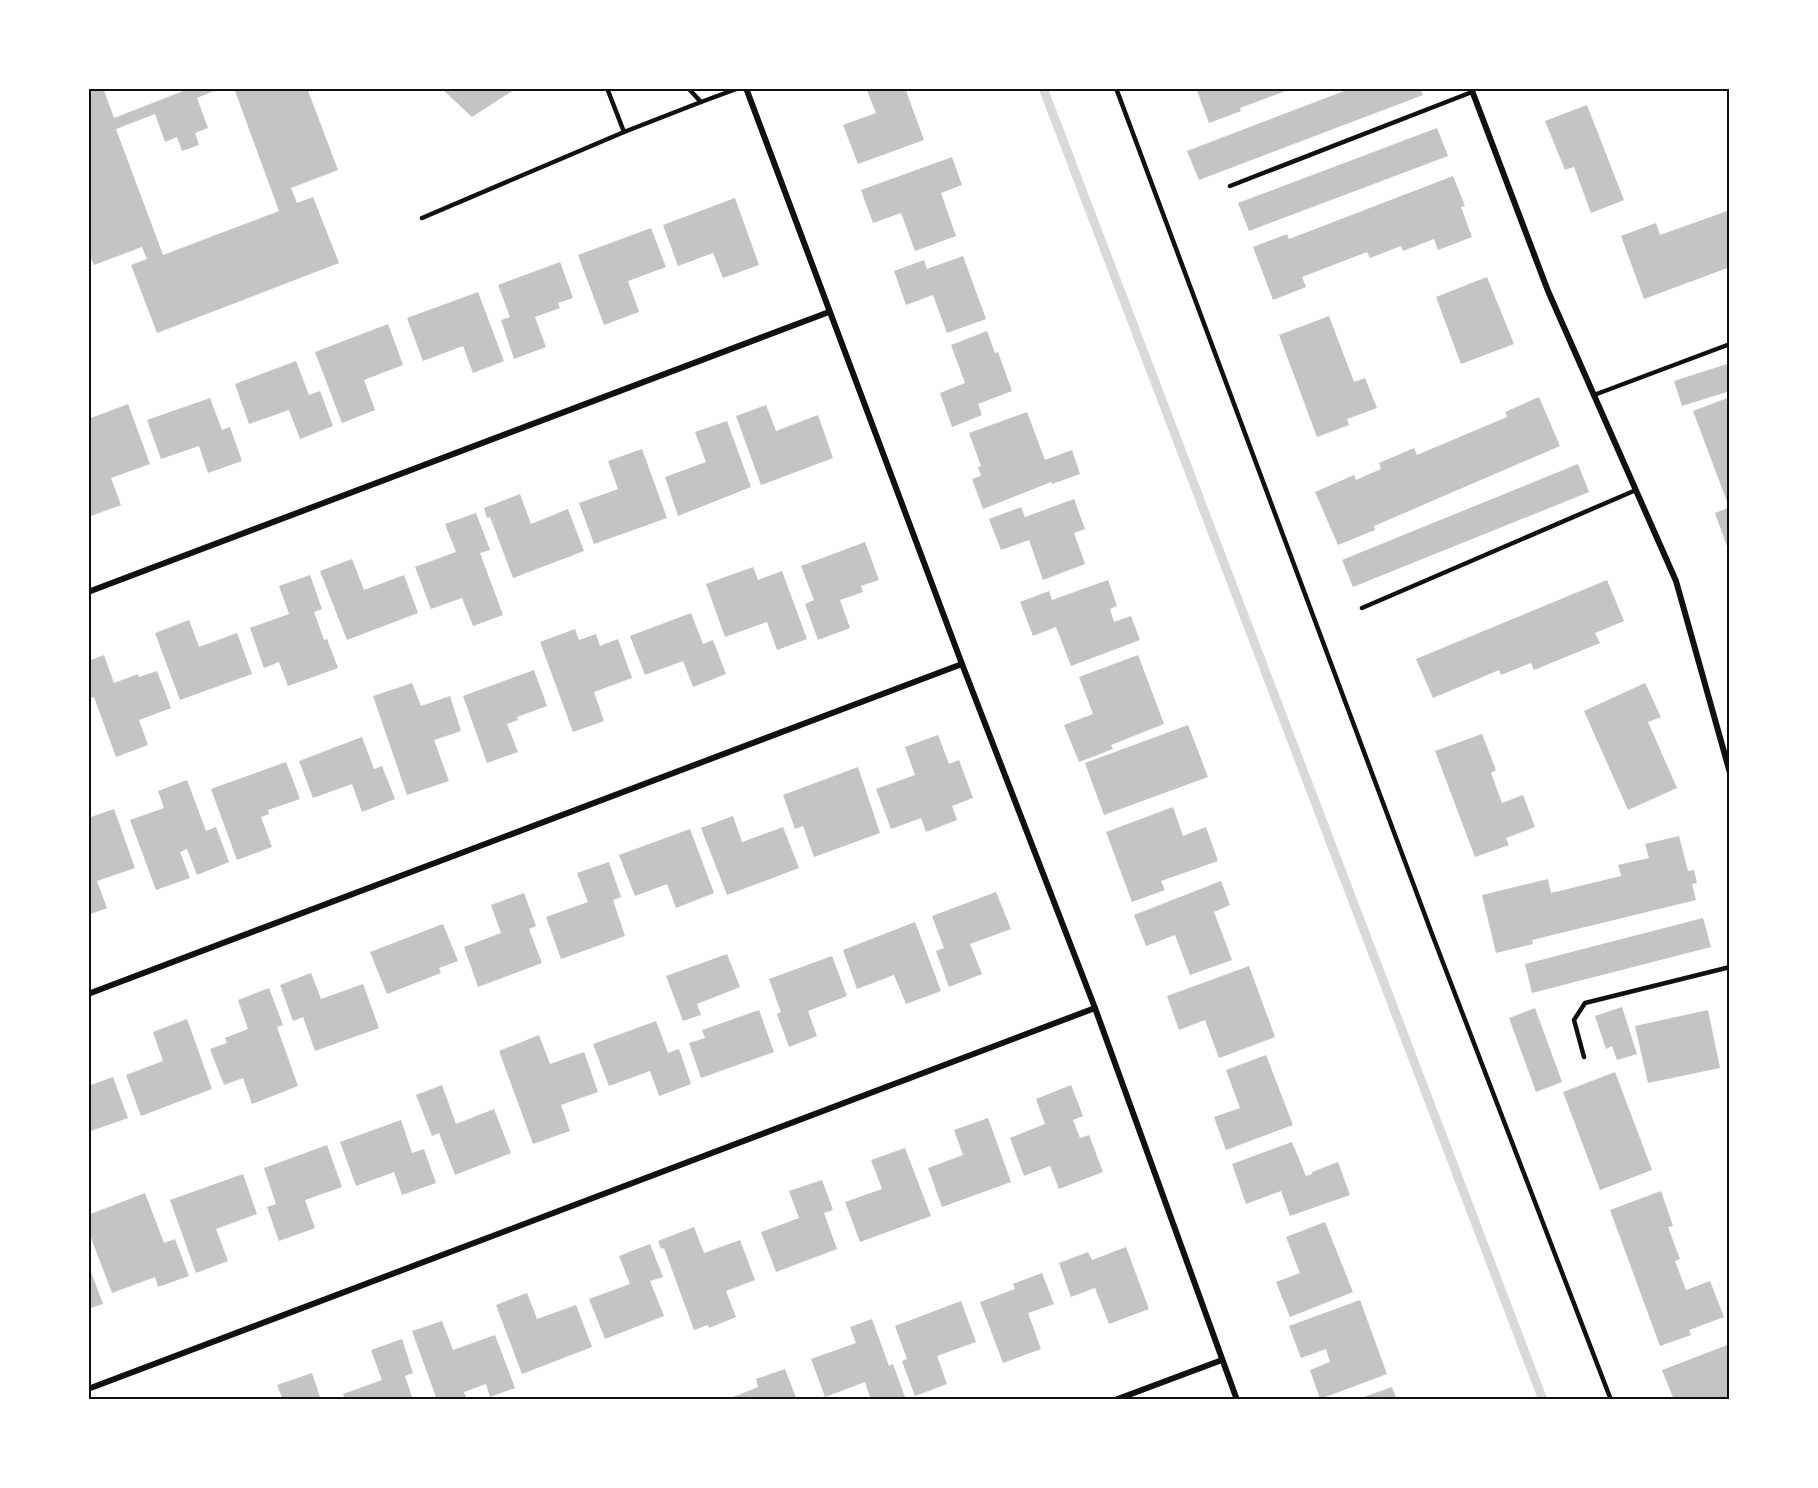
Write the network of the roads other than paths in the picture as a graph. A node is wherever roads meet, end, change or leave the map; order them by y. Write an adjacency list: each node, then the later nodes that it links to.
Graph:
1 (607, 88): 8 (lane)
2 (688, 88): 7 (lane)
3 (739, 88): 7 (lane)
4 (746, 88): 11 (street)
5 (1116, 88): 28 (lane)
6 (1472, 90): 9 (lane); 13 (street)
7 (701, 102): 8 (lane)
8 (624, 132): 10 (lane)
9 (1230, 186)
10 (422, 218)
11 (829, 312): 15 (street); 17 (street)
12 (1730, 344): 13 (lane)
13 (1594, 395): 14 (street)
14 (1636, 490): 16 (lane); 18 (street)
15 (88, 592)
16 (1362, 608)
17 (962, 664): 21 (street); 22 (street)
18 (1726, 750): 19 (street)
19 (1730, 773)
20 (1730, 967): 23 (lane)
21 (88, 994)
22 (1095, 1008): 24 (street); 25 (street)
23 (1584, 1057)
24 (1222, 1360): 26 (street); 27 (street)
25 (88, 1389)
26 (1115, 1400)
27 (1237, 1400)
28 (1611, 1400)

